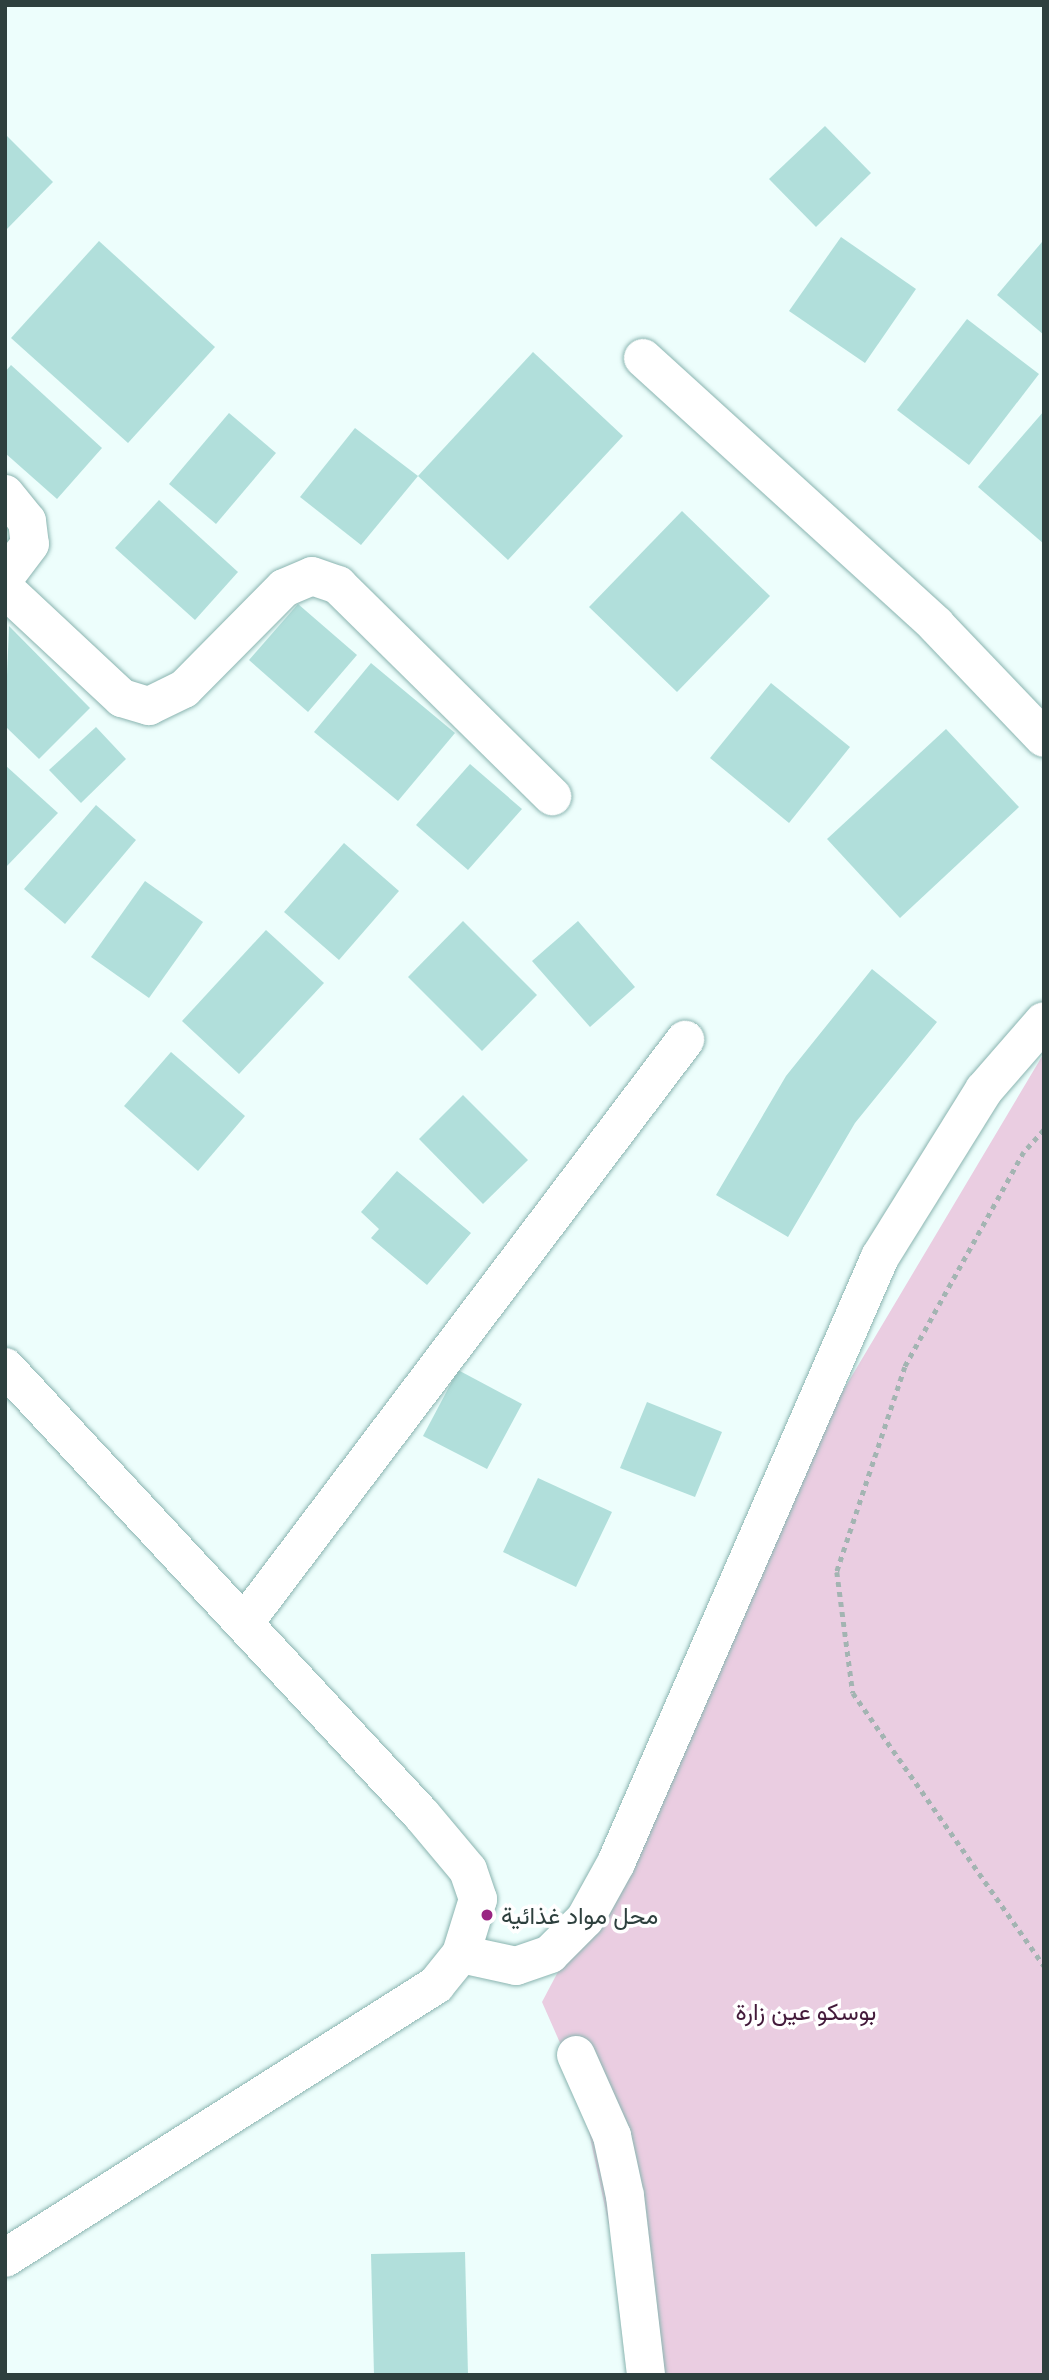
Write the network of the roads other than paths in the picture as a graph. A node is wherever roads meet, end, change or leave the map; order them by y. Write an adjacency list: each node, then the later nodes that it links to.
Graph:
1 (643, 358): 5 (street)
2 (5, 494): 3 (street)
3 (5, 577)
4 (5, 589): 6 (street)
5 (1044, 738)
6 (552, 796)
7 (1044, 1021): 11 (street)
8 (685, 1040): 10 (street)
9 (5, 1367): 10 (street)
10 (245, 1622): 11 (street)
11 (461, 1954): 13 (street)
12 (576, 2055): 14 (street)
13 (5, 2258)
14 (646, 2375)

